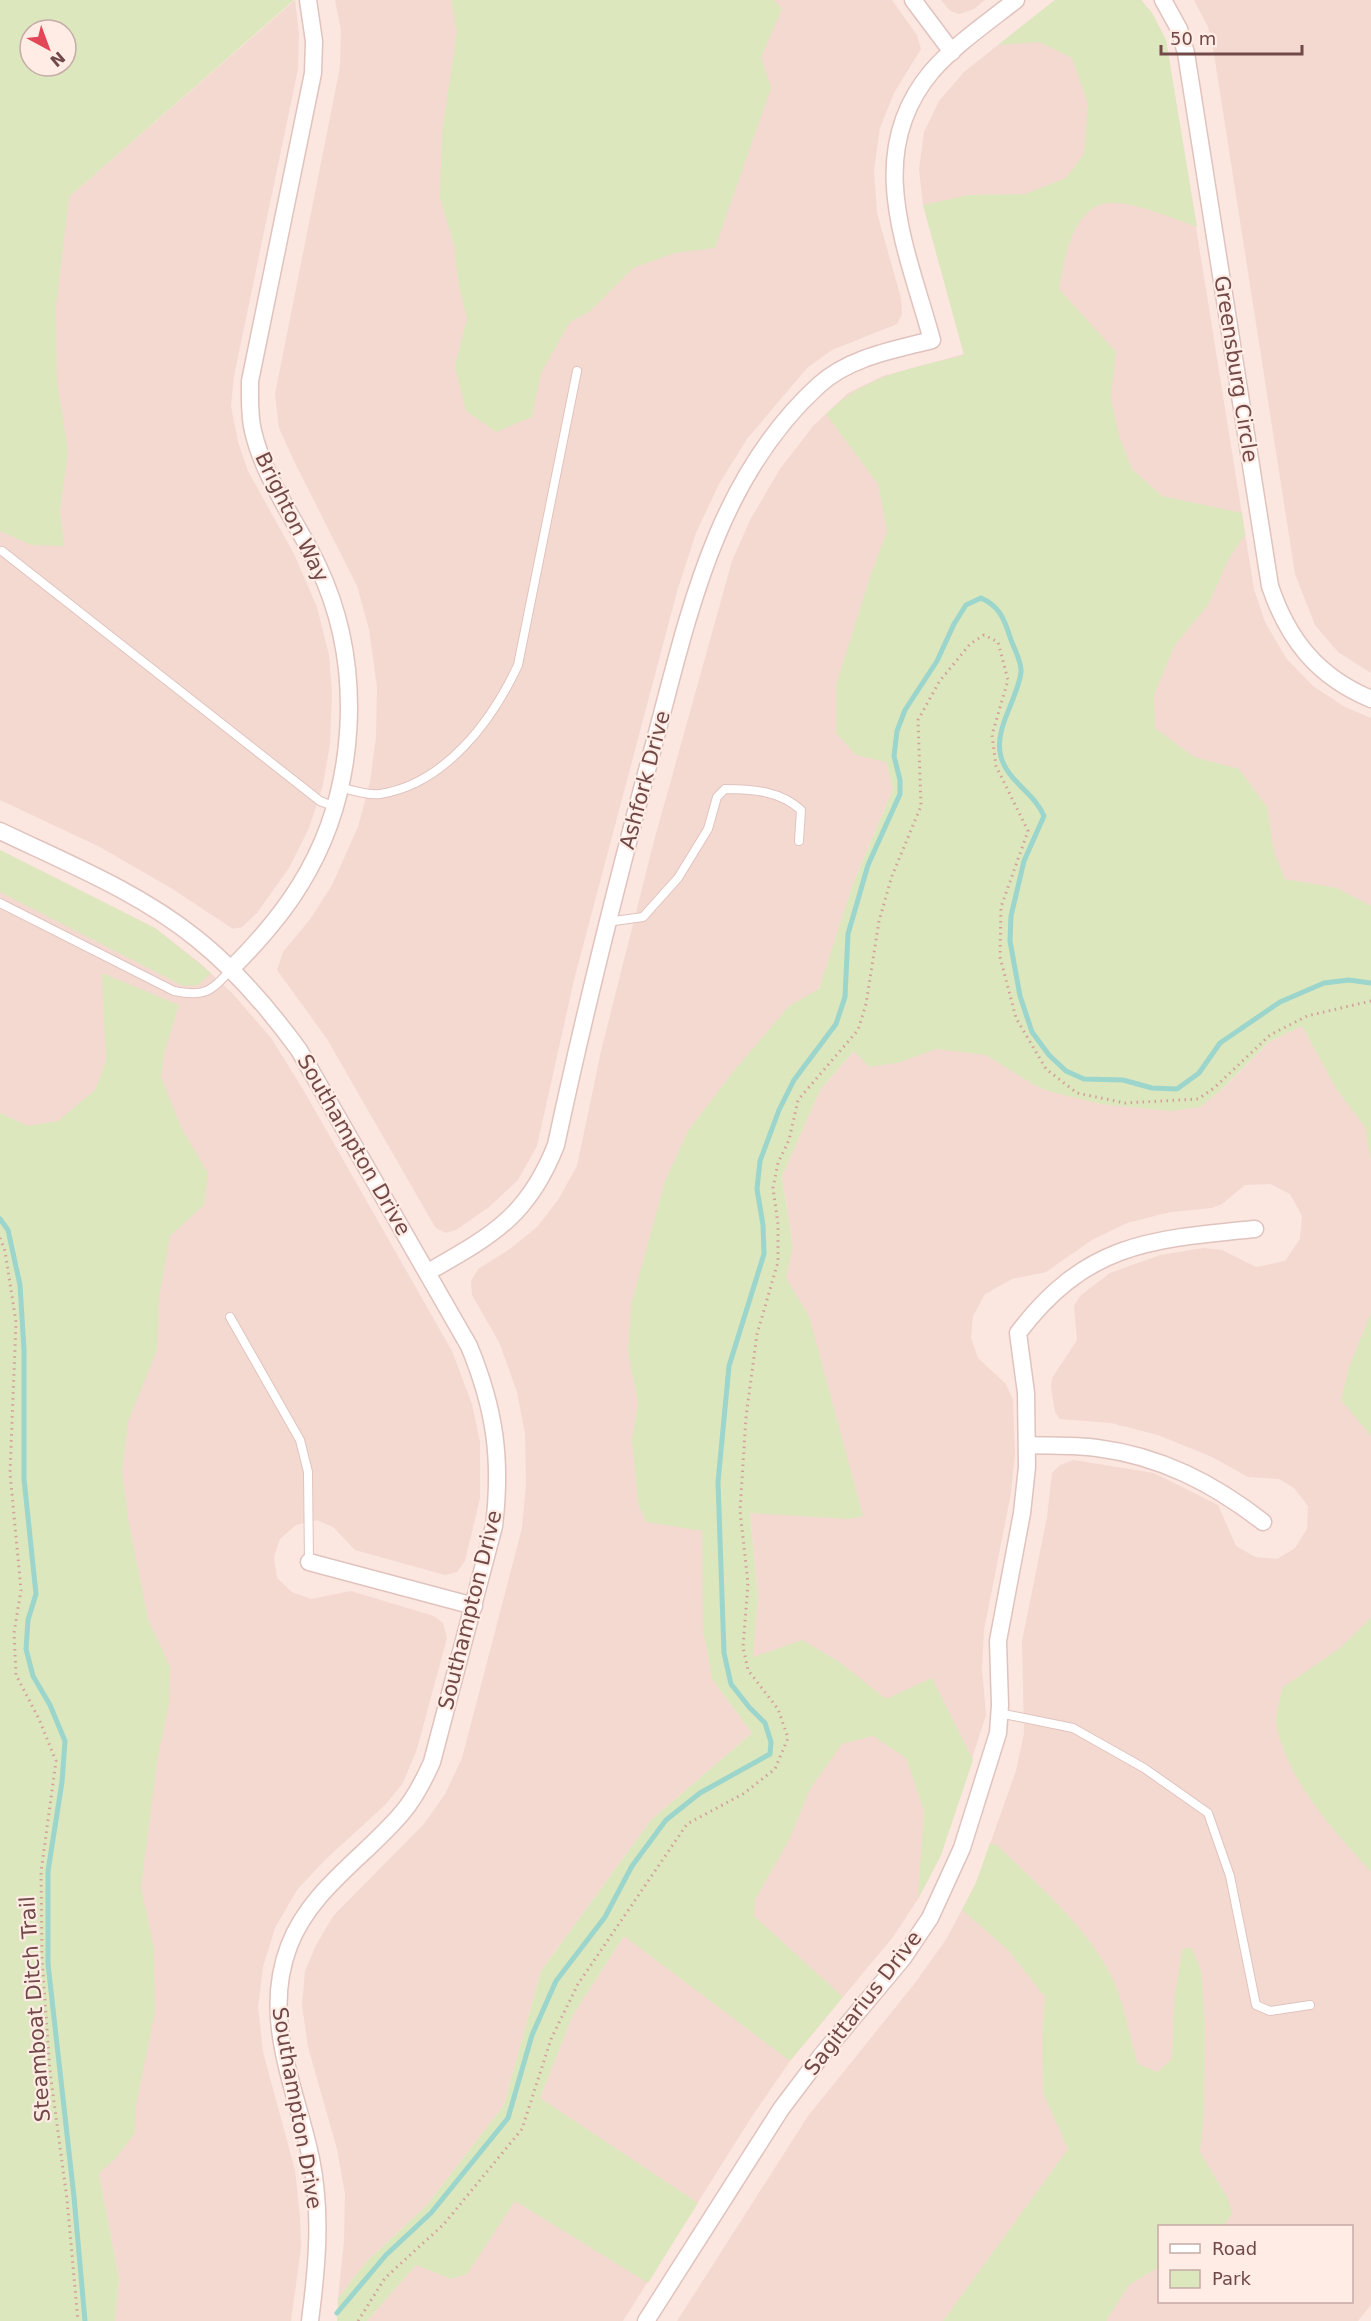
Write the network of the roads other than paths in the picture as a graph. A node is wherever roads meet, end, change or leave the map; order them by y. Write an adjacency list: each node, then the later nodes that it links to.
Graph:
1 (308, 0): 9 (street, Brighton Way)
2 (913, 0): 5 (street)
3 (1016, 0): 5 (street)
4 (1163, 0): 8 (street, Greensburg Circle)
5 (952, 52): 14 (street, Ashfork Drive)
6 (577, 370): 9 (lane)
7 (2, 550): 10 (lane)
8 (1371, 699)
9 (339, 787): 10 (street, Brighton Way)
10 (335, 807): 15 (street, Brighton Way)
11 (0, 831): 15 (street, Southampton Drive)
12 (799, 841): 14 (lane)
13 (0, 903): 15 (lane)
14 (607, 922): 17 (street, Ashfork Drive)
15 (231, 969): 17 (street, Southampton Drive)
16 (1255, 1229): 19 (street, Sagittarius Drive)
17 (428, 1272): 22 (street, Southampton Drive)
18 (230, 1317): 21 (lane)
19 (1028, 1445): 20 (street); 23 (street, Sagittarius Drive)
20 (1263, 1522)
21 (309, 1562): 22 (street)
22 (474, 1606): 25 (street, Southampton Drive)
23 (999, 1713): 24 (lane); 26 (street, Sagittarius Drive)
24 (1311, 2005)
25 (310, 2321)
26 (646, 2321)

